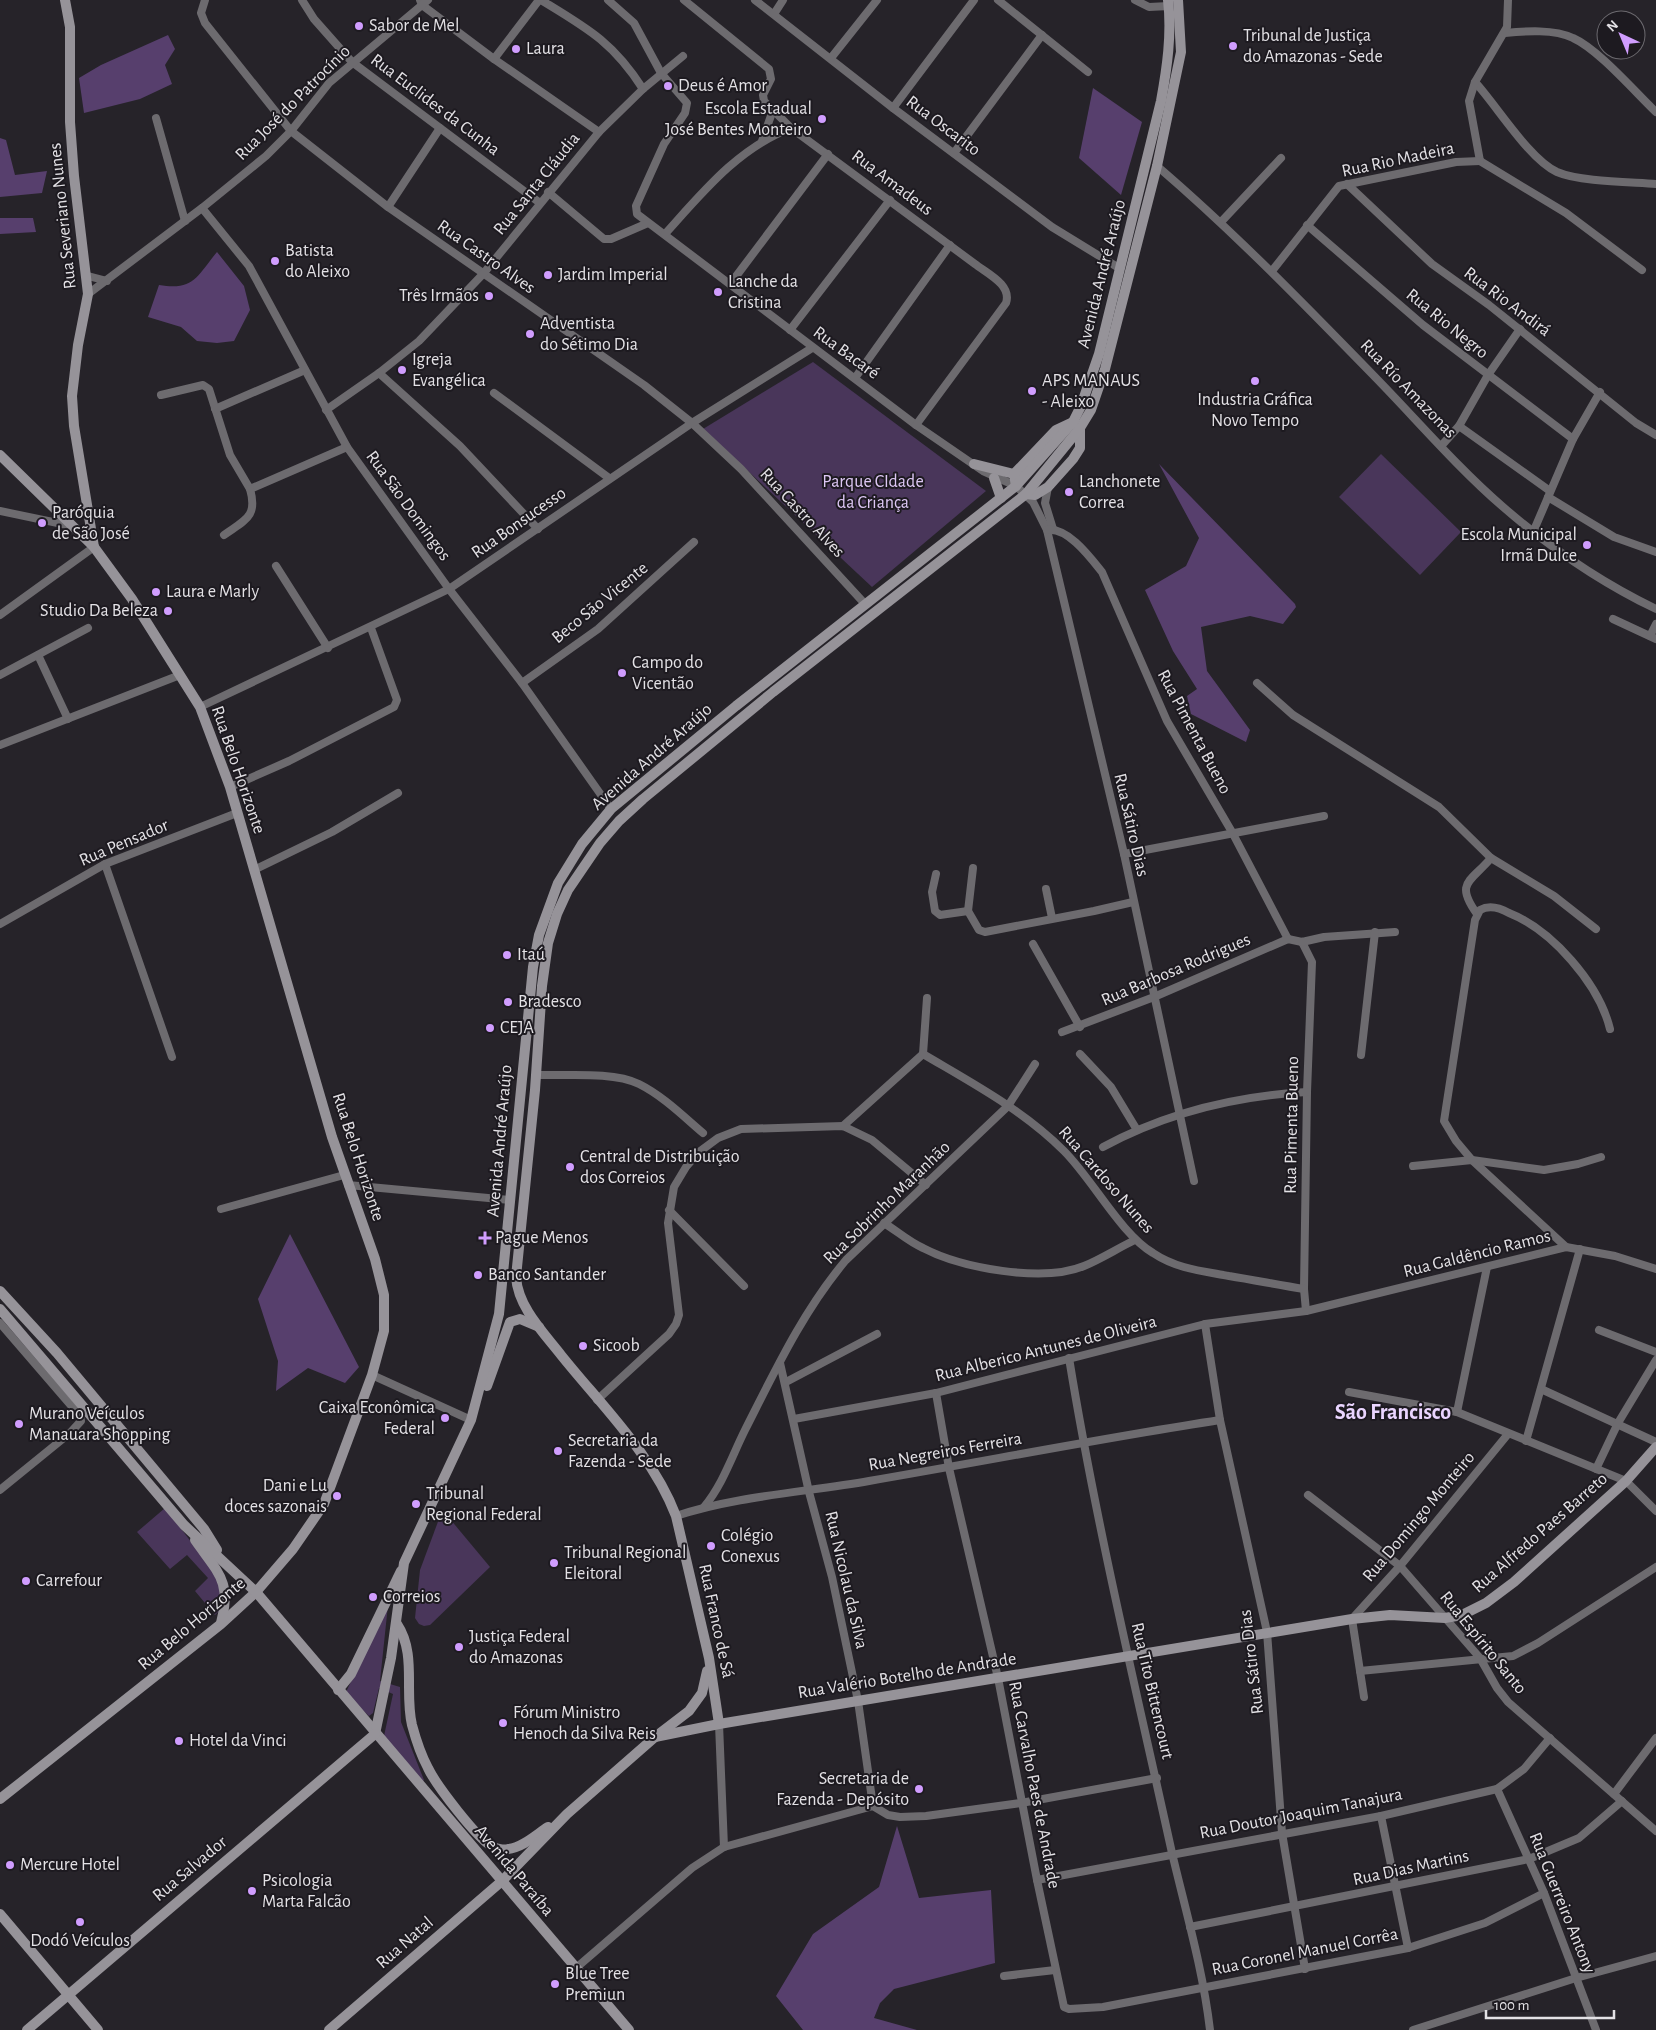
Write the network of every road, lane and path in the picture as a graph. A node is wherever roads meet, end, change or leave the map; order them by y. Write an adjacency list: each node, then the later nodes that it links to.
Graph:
1 (65, 0): 59 (main road, Rua Severiano Nunes)
2 (205, 0): 34 (street, Rua Castro Alves)
3 (302, 0): 23 (street, Rua Euclides da Cunha)
4 (540, 0): 22 (street); 27 (street)
5 (608, 0): 25 (street)
6 (684, 0): 29 (street, Rua Amadeus)
7 (756, 0): 17 (street, Rua Oscarito)
8 (783, 0): 17 (street)
9 (877, 0): 21 (street)
10 (974, 0): 28 (street)
11 (998, 0): 19 (street)
12 (1135, 0): 16 (street)
13 (1178, 0): 41 (main road, Avenida André Araújo)
14 (1508, 0): 18 (street)
15 (423, 2): 22 (street); 23 (street, Rua José do Patrocínio)
16 (1168, 3): 55 (main road, Avenida André Araújo)
17 (774, 14): 21 (street, Rua Oscarito)
18 (1505, 33): 26 (street); 30 (street)
19 (1042, 35): 24 (street); 37 (street)
20 (684, 56): 25 (street, Rua Santa Cláudia)
21 (831, 58): 28 (street, Rua Oscarito)
22 (494, 59): 35 (street)
23 (352, 62): 32 (street, Rua Euclides da Cunha); 34 (street, Rua José do Patrocínio)
24 (1088, 72)
25 (661, 73): 27 (street, Rua Santa Cláudia); 51 (street)
26 (1475, 82): 40 (street); 43 (street)
27 (643, 89): 35 (street, Rua Santa Cláudia)
28 (893, 108): 37 (street, Rua Oscarito)
29 (773, 110): 33 (street, Rua Amadeus); 36 (street)
30 (1656, 112)
31 (156, 118): 49 (street)
32 (440, 128): 46 (street, Rua Euclides da Cunha); 47 (street)
33 (791, 128): 36 (street); 38 (street, Rua Amadeus)
34 (291, 131): 47 (street, Rua Castro Alves); 48 (street, Rua José do Patrocínio)
35 (599, 132): 44 (street, Rua Santa Cláudia)
36 (762, 141): 53 (street)
37 (954, 153): 55 (street, Rua Oscarito)
38 (828, 154): 45 (street, Rua Amadeus); 61 (street)
39 (1281, 158): 50 (street)
40 (1480, 161): 42 (street, Rua Rio Madeira); 56 (street)
41 (1157, 166): 50 (street, Rua Río Amazonas); 77 (main road, Avenida André Araújo)
42 (1347, 184): 52 (street, Rua Rio Madeira); 63 (street, Rua Rio Andirá)
43 (1656, 184)
44 (548, 192): 46 (street, Rua Santa Cláudia); 51 (street)
45 (890, 200): 54 (street, Rua Amadeus); 64 (street)
46 (540, 203): 58 (street, Rua Santa Cláudia)
47 (388, 207): 58 (street, Rua Castro Alves)
48 (202, 208): 49 (street, Rua José do Patrocínio); 66 (street, Rua São Domingos)
49 (185, 221): 60 (street, Rua José do Patrocínio)
50 (1221, 222): 57 (street, Rua Río Amazonas)
51 (648, 223): 53 (street, Rua Bacaré)
52 (1307, 226): 57 (street, Rua Rio Madeira); 68 (street, Rua Rio Negro)
53 (664, 234): 61 (street, Rua Bacaré)
54 (950, 246): 69 (street); 76 (street, Rua Amadeus)
55 (1119, 268): 77 (main road, Avenida André Araújo)
56 (1642, 270)
57 (1272, 271): 81 (street, Rua Río Amazonas)
58 (484, 274): 67 (street, Rua Santa Cláudia); 75 (street, Rua Castro Alves)
59 (88, 276): 60 (street); 62 (main road, Rua Severiano Nunes)
60 (107, 282): 62 (street, Rua José do Patrocínio)
61 (731, 283): 64 (street, Rua Bacaré)
62 (88, 294): 101 (main road, Rua Severiano Nunes)
63 (1520, 329): 68 (street); 71 (street, Rua Rio Andirá)
64 (790, 330): 65 (street, Rua Bacaré)
65 (812, 348): 69 (street, Rua Bacaré); 75 (street, Rua Bonsucesso)
66 (305, 370): 73 (street); 74 (street, Rua São Domingos)
67 (379, 373): 74 (street, Rua Santa Cláudia); 96 (street)
68 (1488, 375): 78 (street); 80 (street, Rua Rio Negro)
69 (855, 378): 76 (street, Rua Bacaré)
70 (494, 392): 86 (street)
71 (1600, 392): 79 (street, Rua Rio Andirá); 80 (street)
72 (161, 395): 73 (street)
73 (215, 409): 90 (street)
74 (326, 410): 82 (street, Rua São Domingos)
75 (692, 423): 86 (street, Rua Bonsucesso); 105 (street, Rua Castro Alves)
76 (916, 425): 84 (street, Rua Bacaré)
77 (1077, 425): 85 (main road); 88 (main road, Avenida André Araújo); 89 (main road); 91 (main road, Avenida André Araújo)
78 (1459, 426): 81 (street); 92 (street)
79 (1656, 435)
80 (1573, 439): 92 (street)
81 (1442, 445): 98 (street, Rua Río Amazonas)
82 (347, 447): 90 (street); 104 (street, Rua São Domingos)
83 (0, 455): 95 (main road, Rua Belo Horizonte)
84 (974, 464): 85 (main road); 87 (street, Rua Bacaré)
85 (1014, 474): 88 (main road)
86 (609, 478): 96 (street, Rua Bonsucesso)
87 (994, 478): 88 (street, Rua Bacaré); 93 (main road)
88 (1016, 486): 91 (street, Rua Sátiro Dias); 93 (main road, Avenida André Araújo)
89 (1048, 487): 91 (main road); 97 (street, Rua Sátiro Dias)
90 (250, 490): 99 (street)
91 (1026, 494): 97 (street, Rua Sátiro Dias); 156 (main road, Avenida André Araújo)
92 (1549, 494): 98 (street); 102 (street)
93 (1001, 498): 105 (main road, Avenida André Araújo)
94 (0, 511): 95 (street)
95 (72, 526): 101 (main road, Rua Belo Horizonte)
96 (538, 529): 104 (street, Rua Bonsucesso)
97 (1050, 529): 127 (street, Rua Pimenta Bueno); 128 (street, Rua Sátiro Dias)
98 (1534, 530): 106 (street, Rua Río Amazonas)
99 (224, 535)
100 (694, 542): 118 (street, Beco São Vicente)
101 (94, 547): 107 (street); 115 (main road, Rua Belo Horizonte)
102 (1656, 552)
103 (276, 566): 113 (street)
104 (449, 589): 111 (street, Rua Bonsucesso); 118 (street, Rua São Domingos)
105 (865, 604): 124 (main road, Avenida André Araújo)
106 (1656, 609)
107 (0, 615)
108 (1612, 619): 112 (street)
109 (1656, 624): 112 (street)
110 (88, 628): 114 (street)
111 (371, 628): 113 (street, Rua Bonsucesso); 122 (street)
112 (1653, 638)
113 (328, 648): 119 (street, Rua Bonsucesso)
114 (38, 655): 116 (street); 120 (street)
115 (180, 675): 119 (main road, Rua Belo Horizonte); 120 (street)
116 (0, 676)
117 (1257, 682): 129 (street)
118 (522, 684): 124 (street, Rua São Domingos)
119 (200, 707): 122 (main road, Rua Belo Horizonte)
120 (68, 719): 121 (street)
121 (0, 744)
122 (230, 787): 125 (main road, Rua Belo Horizonte)
123 (398, 793): 132 (street)
124 (611, 809): 170 (main road, Avenida André Araújo)
125 (237, 813): 130 (street, Rua Pensador); 132 (main road, Rua Belo Horizonte)
126 (1324, 816): 127 (street)
127 (1232, 832): 128 (street); 143 (street, Rua Pimenta Bueno)
128 (1124, 854): 135 (street, Rua Sátiro Dias)
129 (1491, 858): 137 (street); 140 (street)
130 (105, 864): 139 (street, Rua Pensador); 154 (street)
131 (973, 868): 136 (street)
132 (254, 870): 167 (main road, Rua Belo Horizonte)
133 (936, 874): 136 (street)
134 (1046, 889): 138 (street)
135 (1132, 902): 138 (street); 146 (street, Rua Sátiro Dias)
136 (968, 911): 138 (street)
137 (1477, 914): 149 (street); 165 (street)
138 (1052, 918)
139 (0, 924)
140 (1596, 929)
141 (1375, 932): 142 (street); 144 (street); 153 (street)
142 (1394, 932)
143 (1288, 939): 144 (street); 146 (street, Rua Barbosa Rodrigues)
144 (1302, 942): 157 (street, Rua Pimenta Bueno)
145 (1033, 944): 148 (street)
146 (1154, 997): 148 (street, Rua Barbosa Rodrigues); 159 (street, Rua Sátiro Dias)
147 (927, 998): 151 (street)
148 (1080, 1027): 150 (street, Rua Barbosa Rodrigues)
149 (1610, 1029)
150 (1062, 1032)
151 (923, 1054): 158 (street, Rua Cardoso Nunes); 160 (street)
152 (1080, 1054): 161 (street)
153 (1361, 1055)
154 (172, 1057)
155 (1035, 1064): 158 (street, Rua Sobrinho Maranhão)
156 (536, 1075): 162 (street); 179 (main road, Avenida André Araújo)
157 (1307, 1092): 159 (street); 181 (street, Rua Pimenta Bueno)
158 (1008, 1106): 169 (street, Rua Sobrinho Maranhão); 174 (street, Rua Cardoso Nunes)
159 (1181, 1113): 161 (street); 168 (street, Rua Sátiro Dias)
160 (844, 1126): 169 (street); 172 (street)
161 (1137, 1130): 163 (street)
162 (703, 1133)
163 (1103, 1147)
164 (1601, 1157): 165 (street)
165 (1472, 1160): 166 (street); 175 (street)
166 (1413, 1166)
167 (346, 1180): 170 (street); 171 (street); 196 (main road, Rua Belo Horizonte)
168 (1194, 1181)
169 (926, 1184): 173 (street, Rua Sobrinho Maranhão)
170 (511, 1200): 202 (main road, Avenida André Araújo)
171 (221, 1209)
172 (669, 1210): 180 (street); 201 (street)
173 (884, 1223): 174 (street); 195 (street, Rua Sobrinho Maranhão)
174 (1135, 1240): 181 (street, Rua Cardoso Nunes)
175 (1566, 1247): 176 (street, Rua Galdêncio Ramos); 177 (street, Rua Galdêncio Ramos)
176 (1580, 1249): 178 (street, Rua Galdêncio Ramos); 198 (street)
177 (1487, 1267): 184 (street, Rua Galdêncio Ramos); 203 (street)
178 (1656, 1269)
179 (516, 1277): 187 (main road, Rua Franco de Sá)
180 (744, 1286)
181 (1304, 1289): 184 (street, Rua Pimenta Bueno)
182 (0, 1291): 223 (main road)
183 (0, 1309): 189 (main road)
184 (1306, 1311): 186 (street, Rua Alberico Antunes de Oliveira)
185 (0, 1323): 191 (street)
186 (1205, 1324): 193 (street, Rua Alberico Antunes de Oliveira); 206 (street, Rua Sátiro Dias)
187 (540, 1327): 201 (main road, Rua Franco de Sá); 202 (main road)
188 (1599, 1330): 192 (street)
189 (19, 1332): 191 (main road); 222 (main road)
190 (877, 1334): 197 (street)
191 (20, 1347): 216 (street)
192 (1656, 1352)
193 (1069, 1358): 200 (street, Rua Alberico Antunes de Oliveira); 210 (street, Rua Tito Bittencourt)
194 (1656, 1360): 207 (street)
195 (780, 1363): 197 (street, Rua Nicolau da Silva); 219 (street, Rua Sobrinho Maranhão)
196 (372, 1376): 205 (street); 227 (main road, Rua Belo Horizonte)
197 (786, 1382): 204 (street, Rua Nicolau da Silva)
198 (1541, 1389): 207 (street); 209 (street)
199 (1348, 1392): 203 (street)
200 (936, 1393): 204 (street, Rua Alberico Antunes de Oliveira); 213 (street, Rua Carvalho Paes de Andrade)
201 (597, 1400): 221 (main road, Rua Franco de Sá)
202 (476, 1407): 205 (main road, Avenida André Araújo)
203 (1458, 1412): 208 (street)
204 (794, 1419): 217 (street, Rua Nicolau da Silva)
205 (471, 1420): 224 (main road, Avenida André Araújo)
206 (1220, 1420): 210 (street, Rua Negreiros Ferreira); 233 (street, Rua Sátiro Dias)
207 (1618, 1423): 211 (street); 214 (street)
208 (1508, 1434): 209 (street); 225 (street, Rua Domingo Monteiro)
209 (1526, 1441): 214 (street)
210 (1083, 1442): 213 (street, Rua Negreiros Ferreira); 234 (street, Rua Tito Bittencourt)
211 (1656, 1442)
212 (1656, 1447): 215 (main road, Rua Alfredo Paes Barreto)
213 (949, 1468): 217 (street, Rua Negreiros Ferreira); 238 (street, Rua Carvalho Paes de Andrade)
214 (1596, 1470): 215 (street)
215 (1626, 1481): 220 (street); 229 (main road, Rua Alfredo Paes Barreto)
216 (0, 1490)
217 (809, 1492): 219 (street, Rua Negreiros Ferreira); 241 (street, Rua Nicolau da Silva)
218 (1308, 1495): 225 (street, Rua Espírito Santo)
219 (704, 1507): 221 (street, Rua Negreiros Ferreira)
220 (1656, 1511)
221 (676, 1516): 235 (main road, Rua Franco de Sá)
222 (184, 1525): 223 (main road); 231 (main road)
223 (225, 1561): 227 (main road, Avenida Paraíba)
224 (404, 1563): 232 (main road, Avenida André Araújo); 239 (main road)
225 (1400, 1566): 229 (street, Rua Espírito Santo); 230 (street, Rua Domingo Monteiro)
226 (1656, 1567): 236 (street)
227 (256, 1592): 231 (main road, Rua Belo Horizonte); 239 (main road, Avenida Paraíba)
228 (1372, 1616): 229 (main road, Rua Alfredo Paes Barreto); 230 (main road, Rua Valério Botelho de Andrade)
229 (1445, 1618): 236 (street, Rua Espírito Santo)
230 (1352, 1619): 233 (main road, Rua Valério Botelho de Andrade); 237 (street)
231 (221, 1624): 250 (main road, Rua Belo Horizonte)
232 (397, 1624): 243 (main road, Avenida André Araújo); 254 (main road)
233 (1267, 1632): 234 (main road, Rua Valério Botelho de Andrade); 257 (street, Rua Sátiro Dias)
234 (1128, 1655): 238 (main road, Rua Valério Botelho de Andrade); 247 (street, Rua Tito Bittencourt)
235 (709, 1658): 242 (main road, Rua Franco de Sá); 244 (main road)
236 (1480, 1658): 237 (street); 245 (street, Rua Espírito Santo)
237 (1360, 1672): 240 (street)
238 (998, 1678): 241 (main road, Rua Valério Botelho de Andrade); 252 (street, Rua Carvalho Paes de Andrade)
239 (338, 1690): 243 (main road, Avenida Paraíba)
240 (1364, 1697)
241 (858, 1701): 242 (main road, Rua Valério Botelho de Andrade); 253 (street, Rua Nicolau da Silva)
242 (720, 1724): 244 (main road, Rua Valério Botelho de Andrade); 258 (street, Rua Franco de Sá)
243 (374, 1734): 262 (main road, Avenida Paraíba); 276 (main road, Rua Salvador)
244 (655, 1737): 254 (main road, Rua Valério Botelho de Andrade)
245 (1550, 1738): 248 (street, Rua Doutor Joaquim Tanajura); 249 (street, Rua Espírito Santo)
246 (1656, 1738): 249 (street)
247 (1157, 1778): 252 (street); 259 (street, Rua Tito Bittencourt)
248 (1497, 1789): 255 (street, Rua Doutor Joaquim Tanajura); 260 (street, Rua Guerreiro Antony)
249 (1614, 1794): 251 (street, Rua Espírito Santo)
250 (0, 1800)
251 (1622, 1801): 256 (street, Rua Espírito Santo); 260 (street, Rua Dias Martins)
252 (1021, 1803): 253 (street); 261 (street, Rua Carvalho Paes de Andrade)
253 (873, 1806): 258 (street)
254 (567, 1814): 262 (main road, Rua Valério Botelho de Andrade)
255 (1381, 1816): 257 (street, Rua Doutor Joaquim Tanajura); 263 (street)
256 (1656, 1831)
257 (1282, 1833): 259 (street, Rua Doutor Joaquim Tanajura); 265 (street, Rua Sátiro Dias)
258 (724, 1847): 270 (street)
259 (1173, 1854): 261 (street, Rua Doutor Joaquim Tanajura); 267 (street, Rua Tito Bittencourt)
260 (1529, 1859): 263 (street, Rua Dias Martins); 264 (street, Rua Guerreiro Antony)
261 (1037, 1880): 272 (street, Rua Carvalho Paes de Andrade)
262 (502, 1881): 270 (main road, Avenida Paraíba); 280 (main road, Rua Natal)
263 (1394, 1887): 265 (street, Rua Dias Martins); 268 (street)
264 (1544, 1893): 268 (street, Rua Coronel Manuel Corrêa); 274 (street, Rua Guerreiro Antony)
265 (1295, 1907): 267 (street, Rua Dias Martins); 271 (street, Rua Sátiro Dias)
266 (0, 1914): 276 (main road)
267 (1190, 1927): 275 (street, Rua Tito Bittencourt)
268 (1408, 1948): 271 (street, Rua Coronel Manuel Corrêa)
269 (1656, 1956): 274 (street)
270 (576, 1968): 281 (main road, Avenida Paraíba)
271 (1305, 1969): 275 (street, Rua Coronel Manuel Corrêa)
272 (1056, 1970): 273 (street); 277 (street, Rua Carvalho Paes de Andrade)
273 (1004, 1976)
274 (1576, 1978): 283 (street); 284 (street, Rua Guerreiro Antony)
275 (1205, 1986): 277 (street, Rua Coronel Manuel Corrêa); 282 (street, Rua Tito Bittencourt)
276 (68, 1994): 278 (main road, Rua Salvador); 279 (main road)
277 (1064, 2007)
278 (26, 2030)
279 (98, 2030)
280 (329, 2030)
281 (629, 2030)
282 (1210, 2030)
283 (1414, 2030)
284 (1596, 2030)

